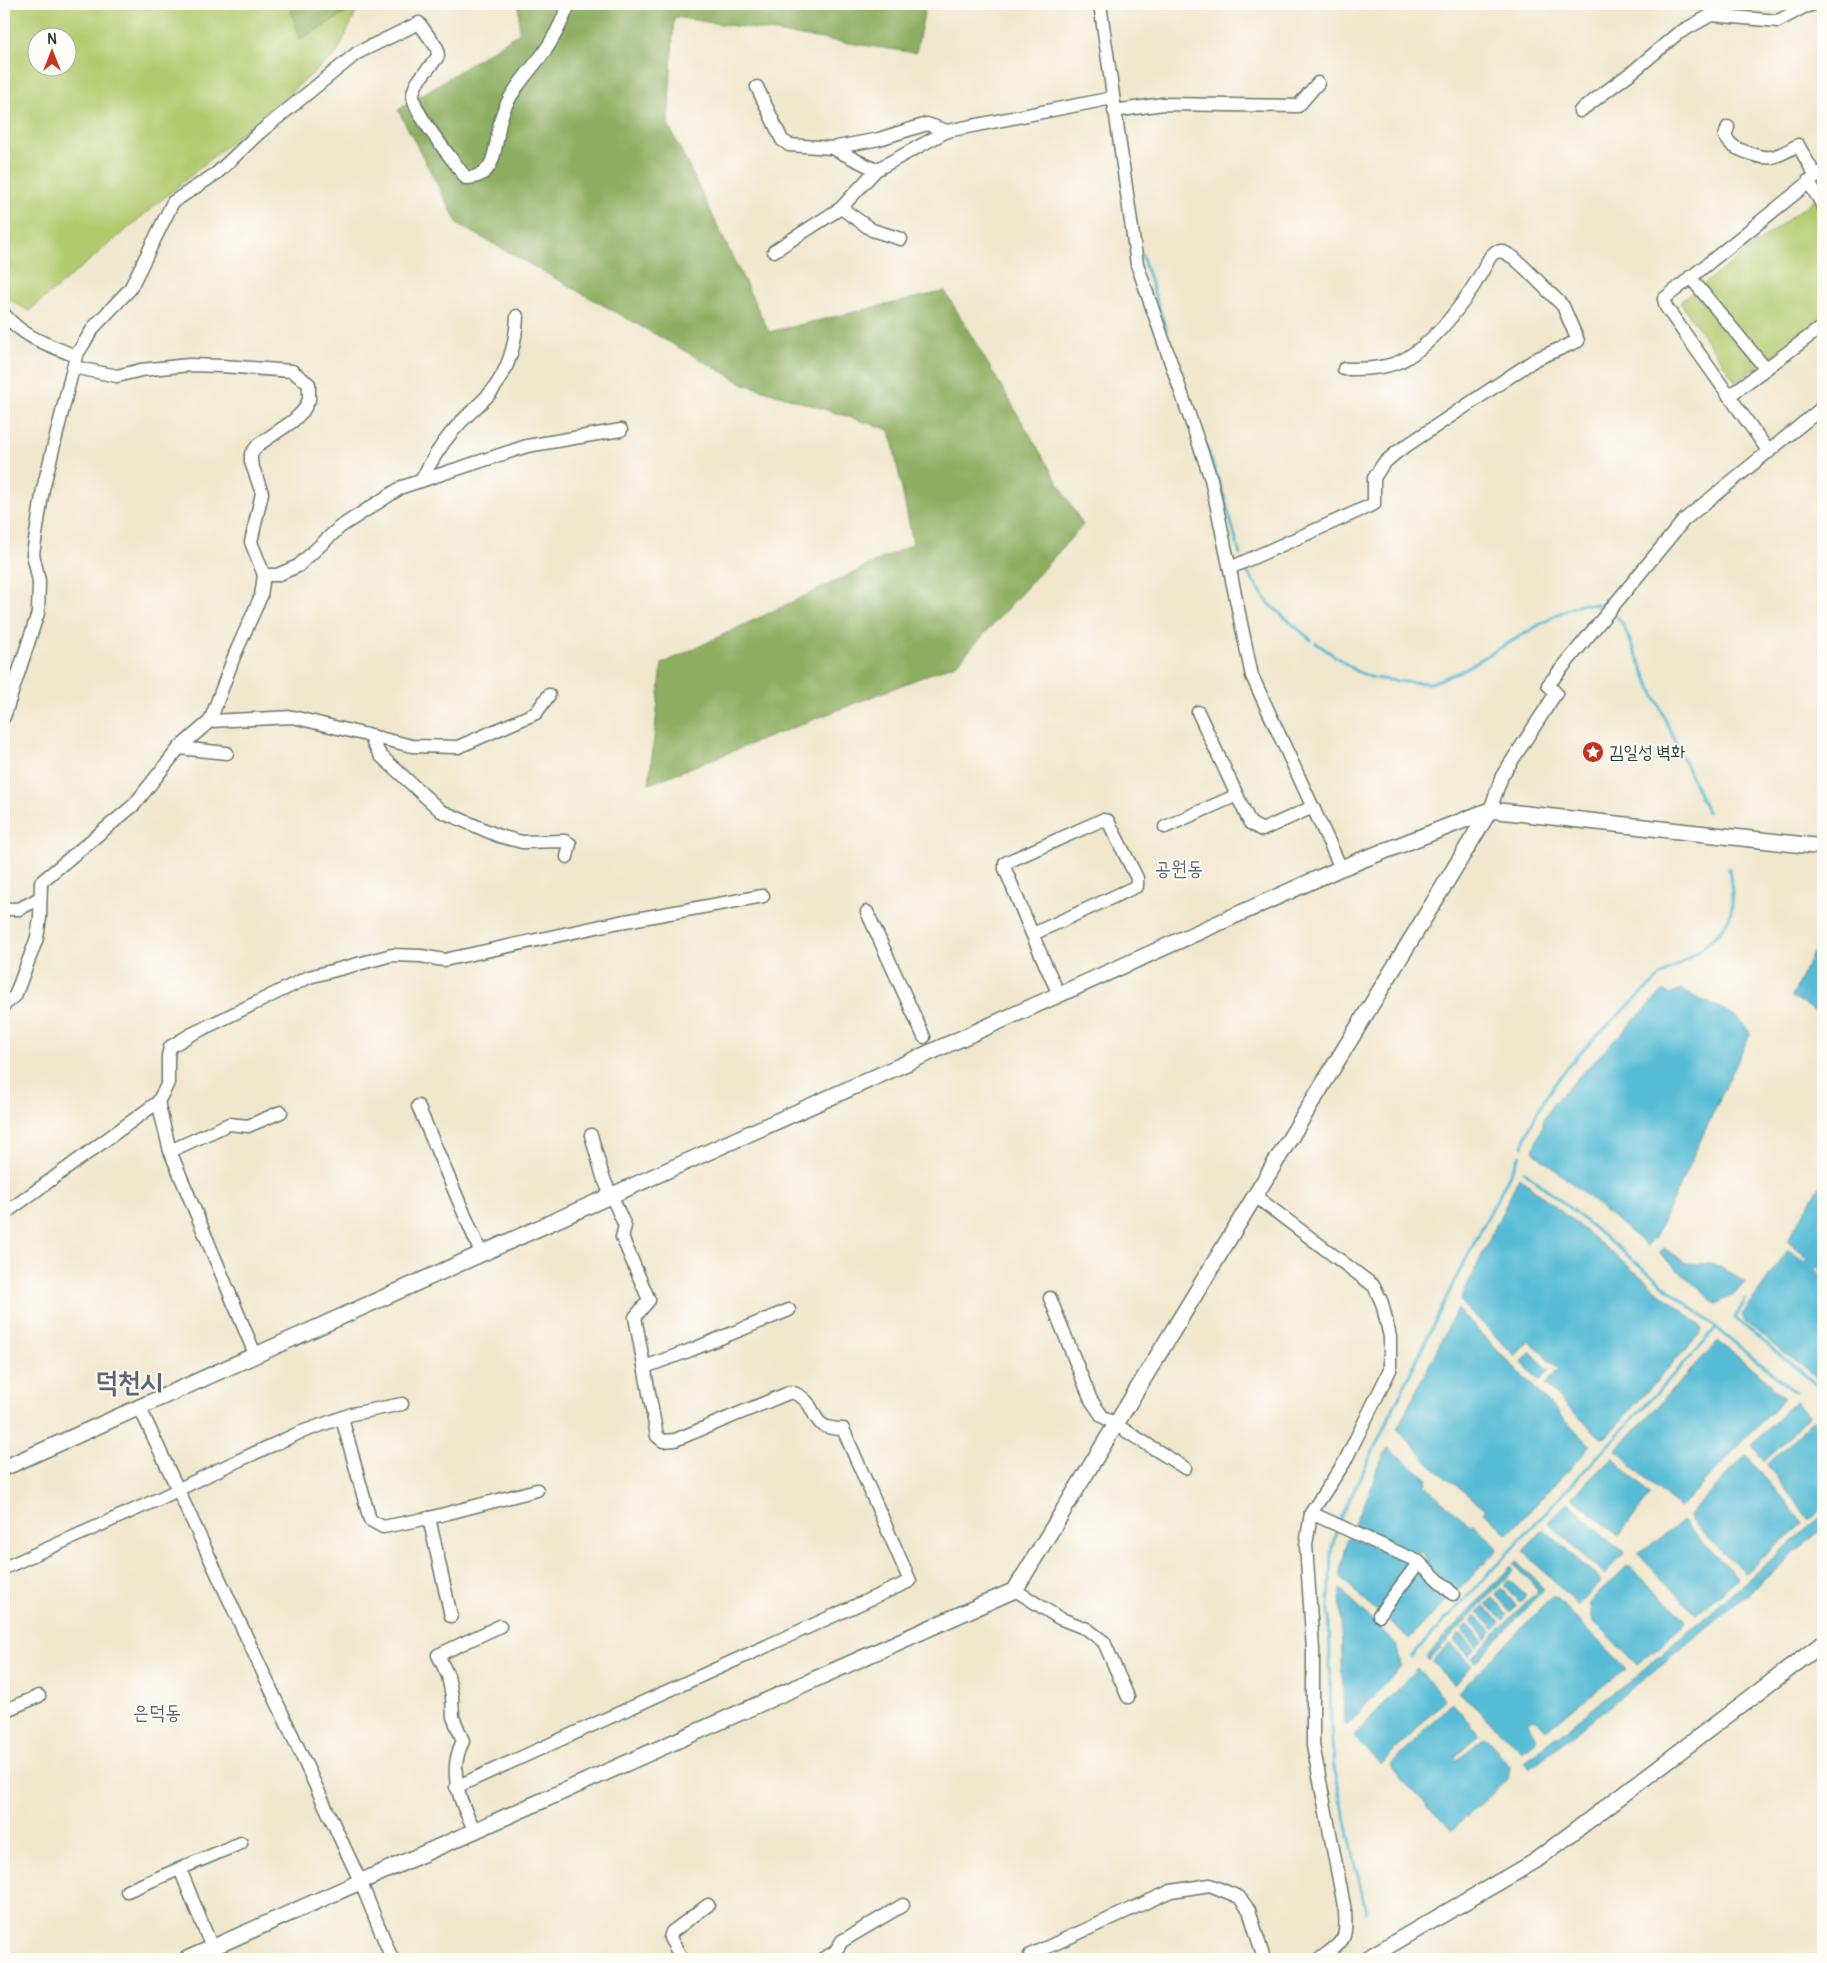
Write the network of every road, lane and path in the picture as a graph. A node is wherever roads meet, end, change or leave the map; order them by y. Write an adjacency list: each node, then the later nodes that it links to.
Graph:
1 (569, 4): 21 (street)
2 (1100, 4): 6 (street)
3 (1815, 4): 7 (street)
4 (1318, 83): 6 (street)
5 (757, 87): 10 (street)
6 (1113, 105): 9 (street); 29 (street)
7 (1580, 111)
8 (1728, 127): 12 (street)
9 (947, 131): 10 (street); 11 (street)
10 (832, 148): 11 (street)
11 (876, 170): 14 (street)
12 (1816, 175): 13 (street); 17 (street)
13 (1823, 206)
14 (841, 208): 15 (street); 16 (street)
15 (901, 239)
16 (774, 251)
17 (1690, 277): 23 (street); 24 (street)
18 (4, 314): 21 (street)
19 (517, 316): 28 (street)
20 (1823, 326): 23 (street)
21 (75, 362): 30 (street); 33 (street)
22 (1344, 369): 29 (street)
23 (1766, 369): 24 (street)
24 (1730, 396): 27 (street)
25 (1823, 407): 27 (street)
26 (621, 430): 28 (street)
27 (1769, 452): 40 (street)
28 (422, 481): 30 (street)
29 (1230, 568): 39 (street)
30 (264, 575): 34 (street)
31 (549, 694): 35 (street)
32 (1198, 712): 38 (street)
33 (4, 717)
34 (210, 721): 35 (street); 36 (street)
35 (372, 735): 43 (street)
36 (179, 748): 37 (street); 46 (street)
37 (227, 752)
38 (1235, 796): 39 (street); 41 (street)
39 (1313, 807): 44 (street)
40 (1490, 810): 42 (main road); 44 (main road); 59 (main road)
41 (1165, 827)
42 (1823, 847)
43 (567, 857)
44 (1341, 868): 50 (main road)
45 (763, 896): 53 (street)
46 (40, 898): 47 (street); 51 (street)
47 (4, 909)
48 (867, 912): 52 (street)
49 (1032, 934): 49 (street); 50 (street)
50 (1059, 994): 58 (main road)
51 (4, 1005)
52 (924, 1037)
53 (158, 1102): 57 (street); 60 (street)
54 (418, 1106): 61 (street)
55 (282, 1112): 57 (street)
56 (591, 1135): 58 (street)
57 (170, 1150): 64 (street)
58 (612, 1194): 61 (main road); 65 (street)
59 (1255, 1196): 69 (main road); 74 (street)
60 (4, 1214)
61 (481, 1253): 64 (main road)
62 (1050, 1298): 69 (street)
63 (789, 1310): 65 (street)
64 (255, 1354): 67 (main road)
65 (645, 1366): 87 (street)
66 (402, 1404): 68 (street)
67 (139, 1406): 70 (main road); 72 (street)
68 (342, 1418): 72 (street); 75 (street)
69 (1115, 1426): 71 (street); 78 (main road)
70 (4, 1468)
71 (1185, 1468)
72 (178, 1490): 77 (street); 91 (street)
73 (537, 1490): 75 (street)
74 (1311, 1512): 76 (street); 102 (street)
75 (428, 1518): 81 (street)
76 (1419, 1562): 79 (street); 80 (street)
77 (4, 1568)
78 (1015, 1590): 85 (street); 88 (main road)
79 (1453, 1594)
80 (1380, 1615)
81 (451, 1616)
82 (500, 1626): 87 (street)
83 (1823, 1643): 103 (main road)
84 (39, 1696): 86 (street)
85 (1128, 1697)
86 (4, 1711)
87 (456, 1787): 88 (street)
88 (476, 1832): 91 (main road)
89 (241, 1843): 90 (street)
90 (180, 1869): 92 (street); 95 (street)
91 (361, 1883): 95 (main road); 98 (street)
92 (127, 1891)
93 (708, 1905): 99 (street)
94 (903, 1905): 100 (street)
95 (212, 1948): 97 (main road)
96 (1030, 1955): 101 (street)
97 (187, 1959)
98 (392, 1959)
99 (682, 1959)
100 (822, 1959)
101 (1264, 1959)
102 (1320, 1959)
103 (1366, 1959)

